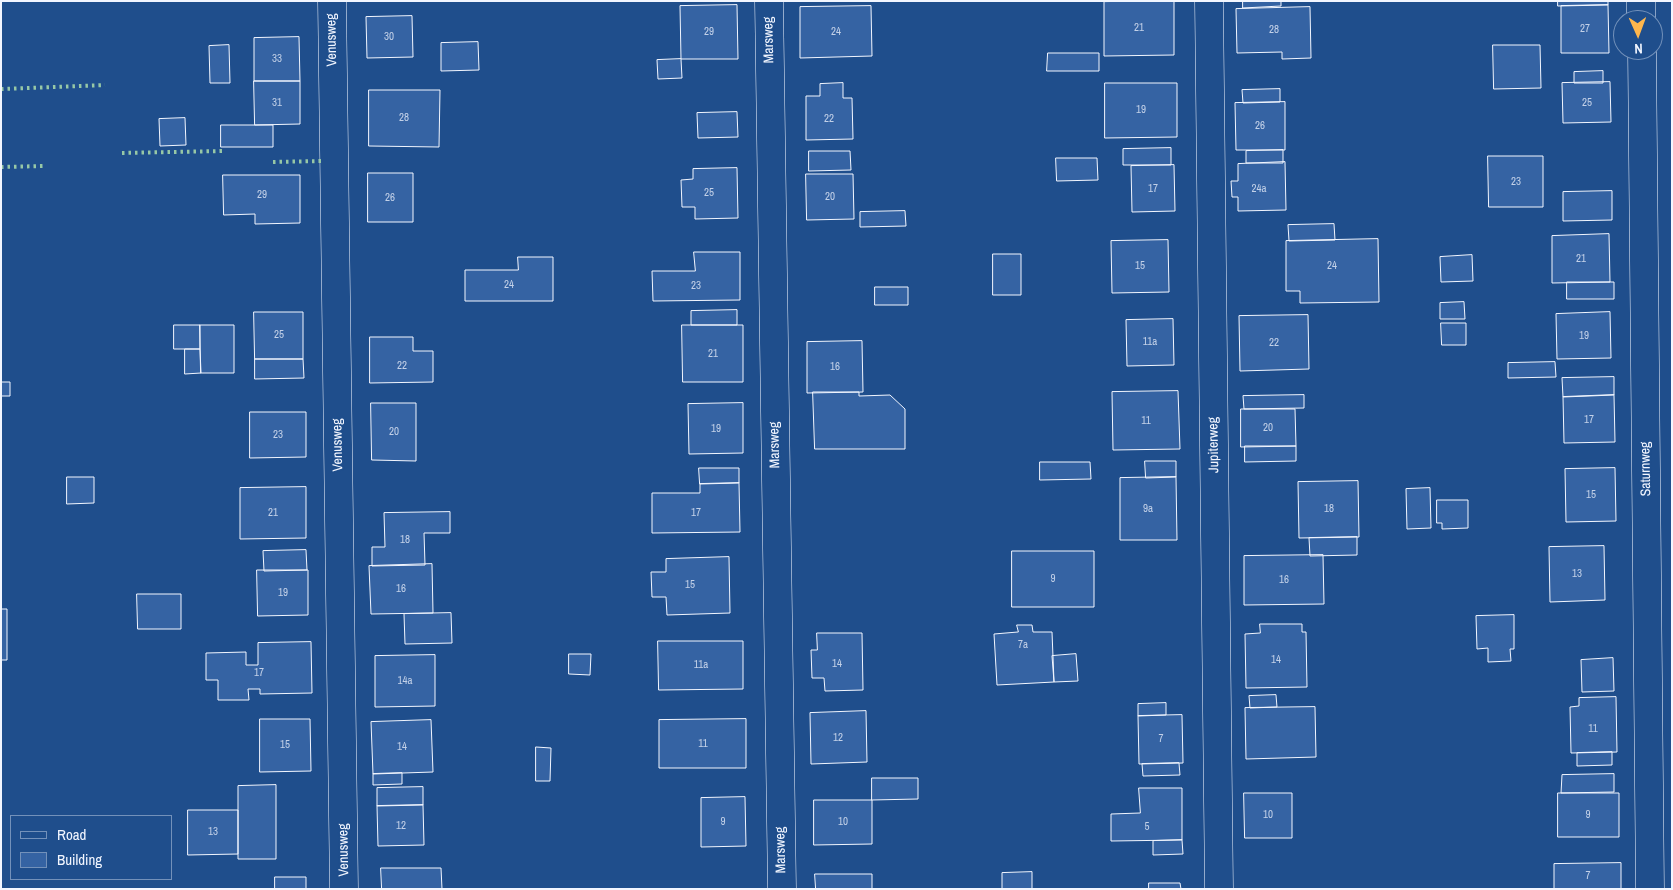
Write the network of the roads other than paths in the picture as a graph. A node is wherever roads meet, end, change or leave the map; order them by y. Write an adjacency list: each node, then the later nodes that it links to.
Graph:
1 (332, 1): 5 (street, Venusweg)
2 (769, 1): 6 (street, Marsweg)
3 (1209, 1): 7 (street, Jupiterweg)
4 (1642, 60): 8 (street, Saturnweg)
5 (344, 889)
6 (782, 889)
7 (1219, 889)
8 (1650, 889)

